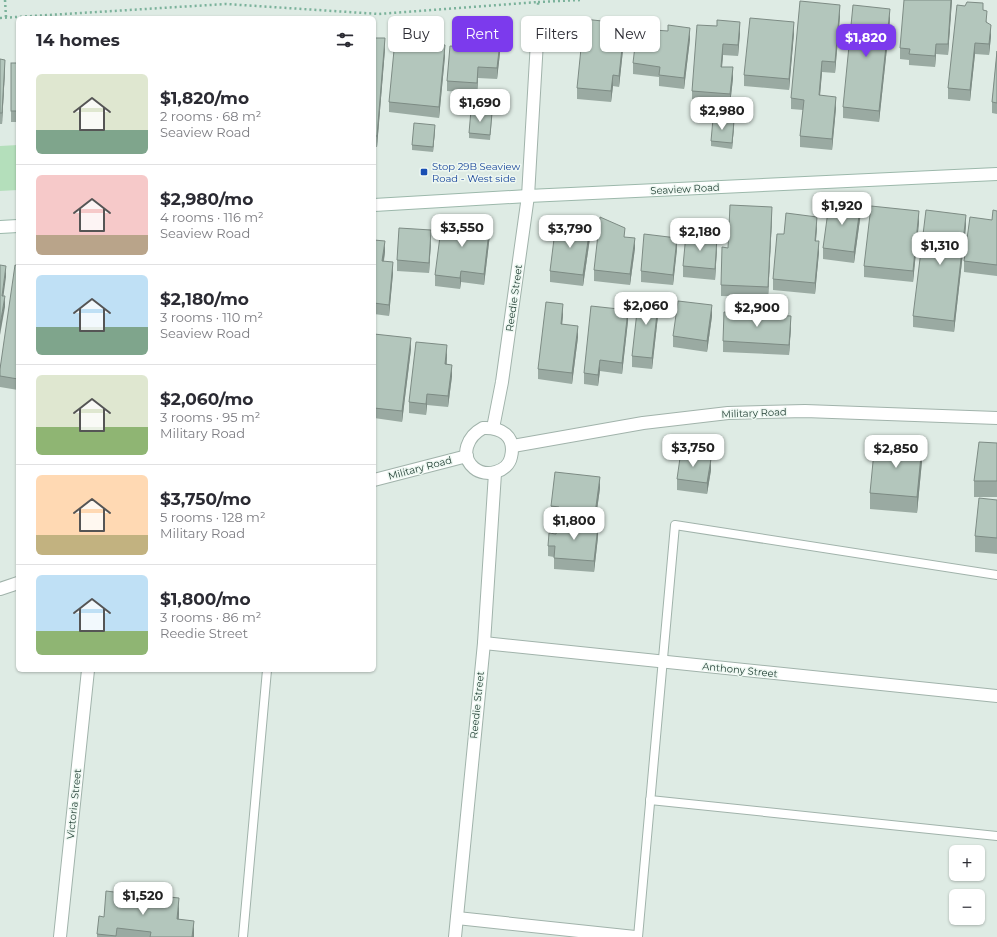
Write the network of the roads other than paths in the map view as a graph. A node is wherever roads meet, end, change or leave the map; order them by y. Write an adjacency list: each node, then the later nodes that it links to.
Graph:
1 (536, 52): 3 (street, Reedie Street)
2 (997, 174): 3 (street, Seaview Road)
3 (528, 196): 4 (street, Seaview Road); 8 (street, Reedie Street)
4 (376, 205)
5 (16, 226): 6 (street)
6 (0, 227)
7 (997, 418): 9 (street, Military Road)
8 (493, 428): 9 (street); 10 (street)
9 (513, 446): 11 (street)
10 (467, 456): 11 (street); 12 (street, Military Road)
11 (495, 473): 16 (street, Reedie Street)
12 (376, 479)
13 (997, 575): 17 (lane)
14 (16, 584): 15 (street)
15 (0, 589)
16 (484, 643): 17 (street, Anthony Street); 23 (street, Reedie Street)
17 (663, 662): 20 (street, Anthony Street); 21 (lane)
18 (88, 672): 24 (street, Victoria Street)
19 (267, 672): 25 (lane)
20 (997, 696)
21 (650, 800): 22 (lane); 27 (lane)
22 (997, 836)
23 (456, 918): 26 (street, Reedie Street); 27 (street)
24 (60, 937)
25 (242, 937)
26 (455, 937)
27 (637, 937)

